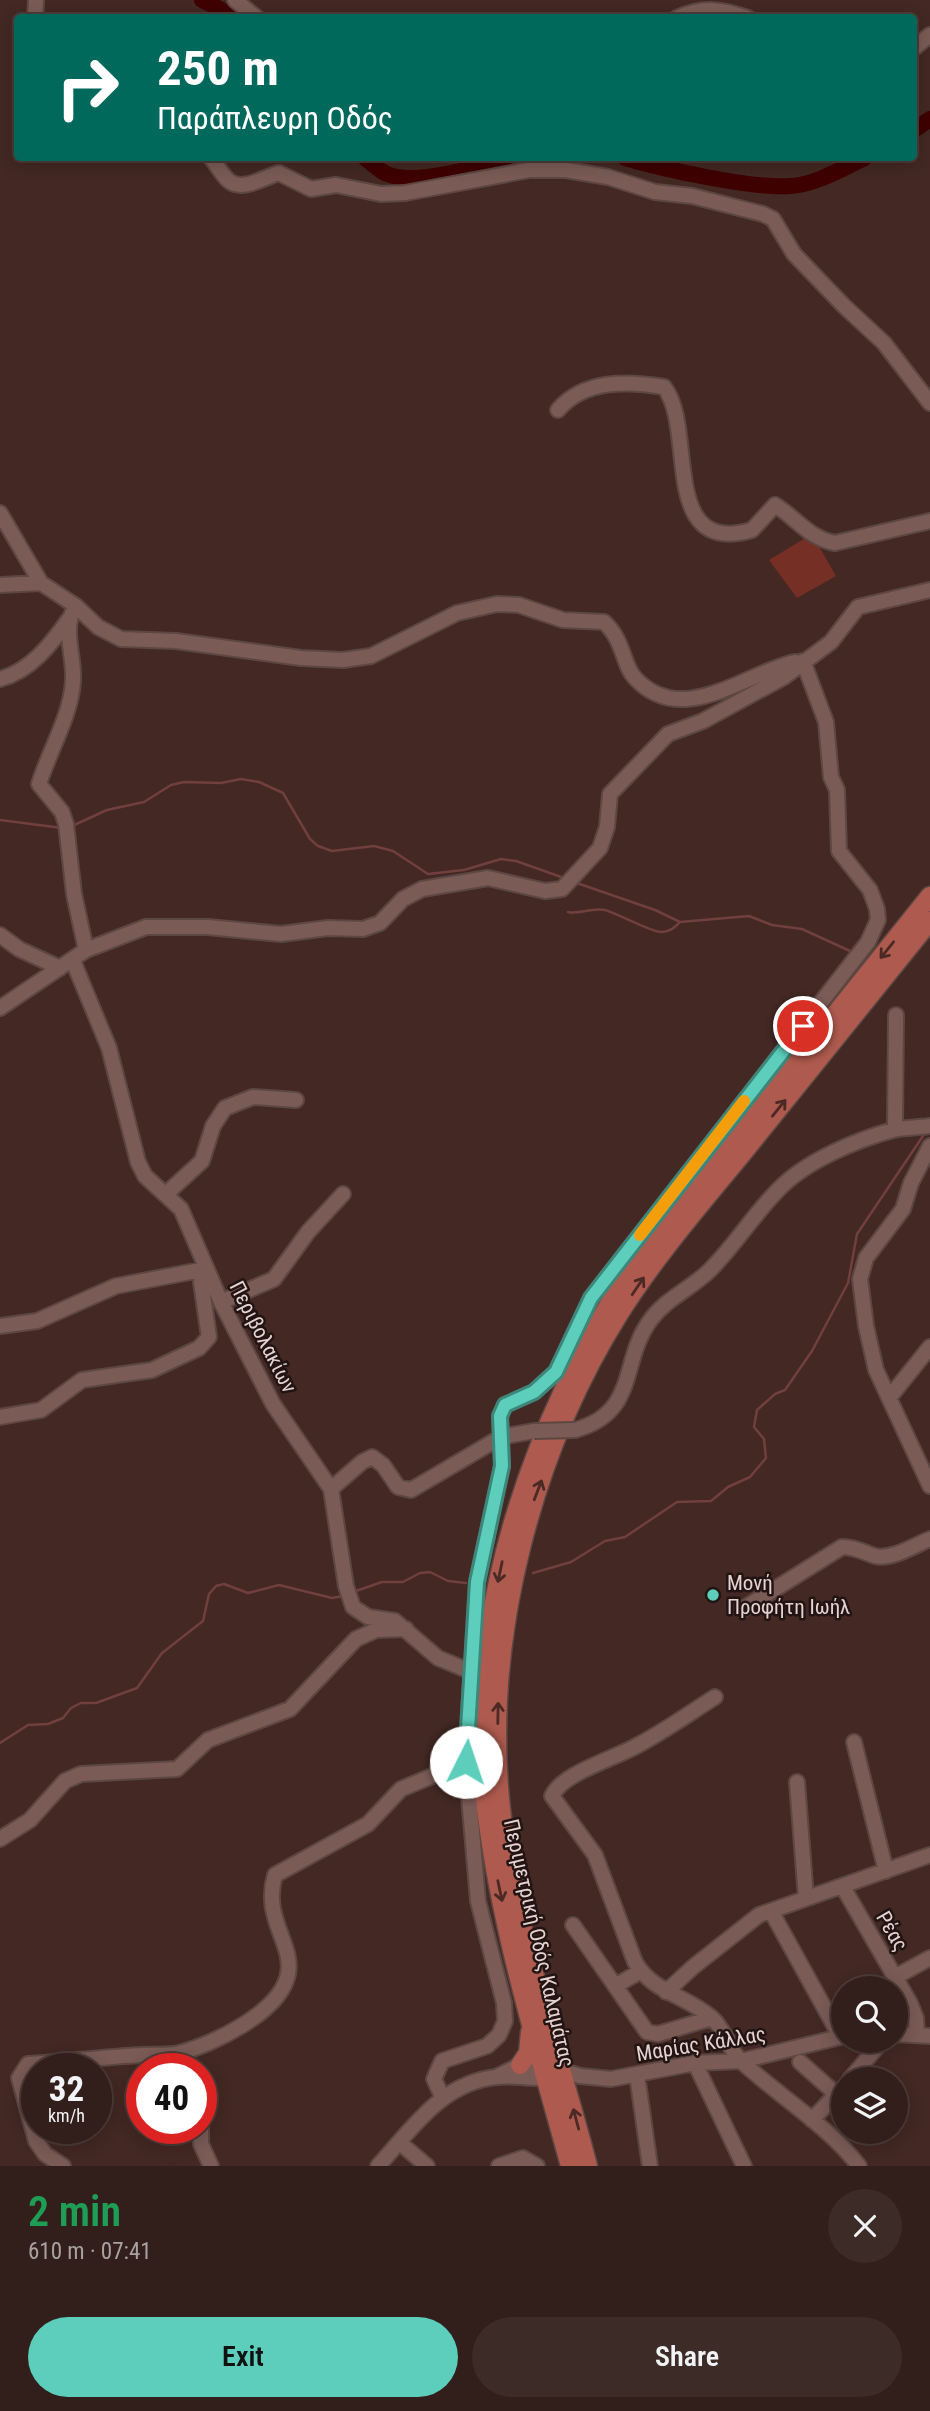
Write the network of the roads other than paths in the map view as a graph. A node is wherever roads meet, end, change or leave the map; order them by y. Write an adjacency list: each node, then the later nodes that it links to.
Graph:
1 (235, 0): 3 (street)
2 (698, 4): 4 (street); 5 (street)
3 (252, 14)
4 (683, 14)
5 (735, 14)
6 (213, 161): 7 (street)
7 (930, 403)
8 (558, 410): 10 (street)
9 (0, 513): 11 (street)
10 (930, 521)
11 (41, 583): 12 (street); 14 (street)
12 (0, 585)
13 (930, 590): 15 (street)
14 (73, 612): 15 (street); 16 (street); 20 (street)
15 (803, 661): 20 (street); 36 (street)
16 (0, 679)
17 (930, 896): 61 (main road, Περιμετρική Οδός Καλαμάτας, one-way to 61)
18 (930, 921): 73 (main road, Περιμετρική Οδός Καλαμάτας, one-way to 18)
19 (0, 935): 21 (street)
20 (86, 950): 21 (street)
21 (67, 965): 22 (street); 29 (street, Περιβολακίων)
22 (0, 1008)
23 (896, 1015): 26 (street)
24 (296, 1100): 29 (street)
25 (930, 1126): 26 (street)
26 (895, 1129): 36 (street, bridge)
27 (930, 1146): 34 (street)
28 (342, 1194): 31 (street)
29 (166, 1195): 30 (street, Περιβολακίων)
30 (206, 1269): 31 (street, Περιβολακίων); 32 (street); 35 (street)
31 (221, 1302): 38 (street, Περιβολακίων)
32 (0, 1326)
33 (930, 1347): 34 (street)
34 (889, 1398): 37 (street)
35 (0, 1416)
36 (501, 1437): 38 (street); 42 (street)
37 (930, 1486)
38 (331, 1489): 41 (street, Περιβολακίων)
39 (930, 1539): 40 (street)
40 (743, 1609)
41 (406, 1629): 42 (street, Περιβολακίων); 47 (street)
42 (472, 1672): 45 (street)
43 (715, 1697): 55 (street)
44 (855, 1742): 49 (street)
45 (466, 1762): 77 (street); 82 (street)
46 (797, 1782): 51 (street)
47 (0, 1839)
48 (930, 1855): 49 (street)
49 (886, 1871): 50 (street)
50 (843, 1887): 51 (street); 56 (street, Ρέας)
51 (806, 1898): 52 (street)
52 (771, 1911): 59 (street); 62 (street)
53 (573, 1925): 58 (street)
54 (930, 1958): 57 (street)
55 (640, 1971): 58 (street); 59 (street)
56 (894, 1976)
57 (897, 1976)
58 (615, 1986): 63 (street)
59 (666, 1992): 63 (street)
60 (908, 2000): 64 (street, Ρέας)
61 (527, 2001): 70 (main road); 72 (main road, Περιμετρική Οδός Καλαμάτας)
62 (831, 2017)
63 (712, 2018): 67 (street)
64 (924, 2036)
65 (831, 2039): 67 (street, Μαρίας Κάλλας)
66 (872, 2053): 71 (street)
67 (741, 2061): 69 (street, Μαρίας Κάλλας); 79 (street)
68 (800, 2062): 76 (street)
69 (695, 2063): 74 (street, Μαρίας Κάλλας); 91 (street)
70 (520, 2065): 72 (street); 75 (street)
71 (860, 2067)
72 (544, 2072): 73 (street, Μαρίας Κάλλας); 75 (street); 88 (main road, Περιμετρική Οδός Καλαμάτας)
73 (563, 2072): 74 (street, Μαρίας Κάλλας); 89 (main road, Περιμετρική Οδός Καλαμάτας, one-way to 73)
74 (637, 2075): 90 (street)
75 (498, 2076): 77 (street)
76 (831, 2086)
77 (442, 2096): 80 (street)
78 (831, 2103): 79 (street)
79 (813, 2120): 92 (street)
80 (400, 2142): 84 (street); 85 (street)
81 (201, 2144): 83 (street)
82 (63, 2166)
83 (211, 2166)
84 (378, 2166)
85 (426, 2166)
86 (499, 2166): 87 (street)
87 (537, 2166)
88 (570, 2166)
89 (588, 2166)
90 (650, 2166)
91 (744, 2166)
92 (859, 2166)

